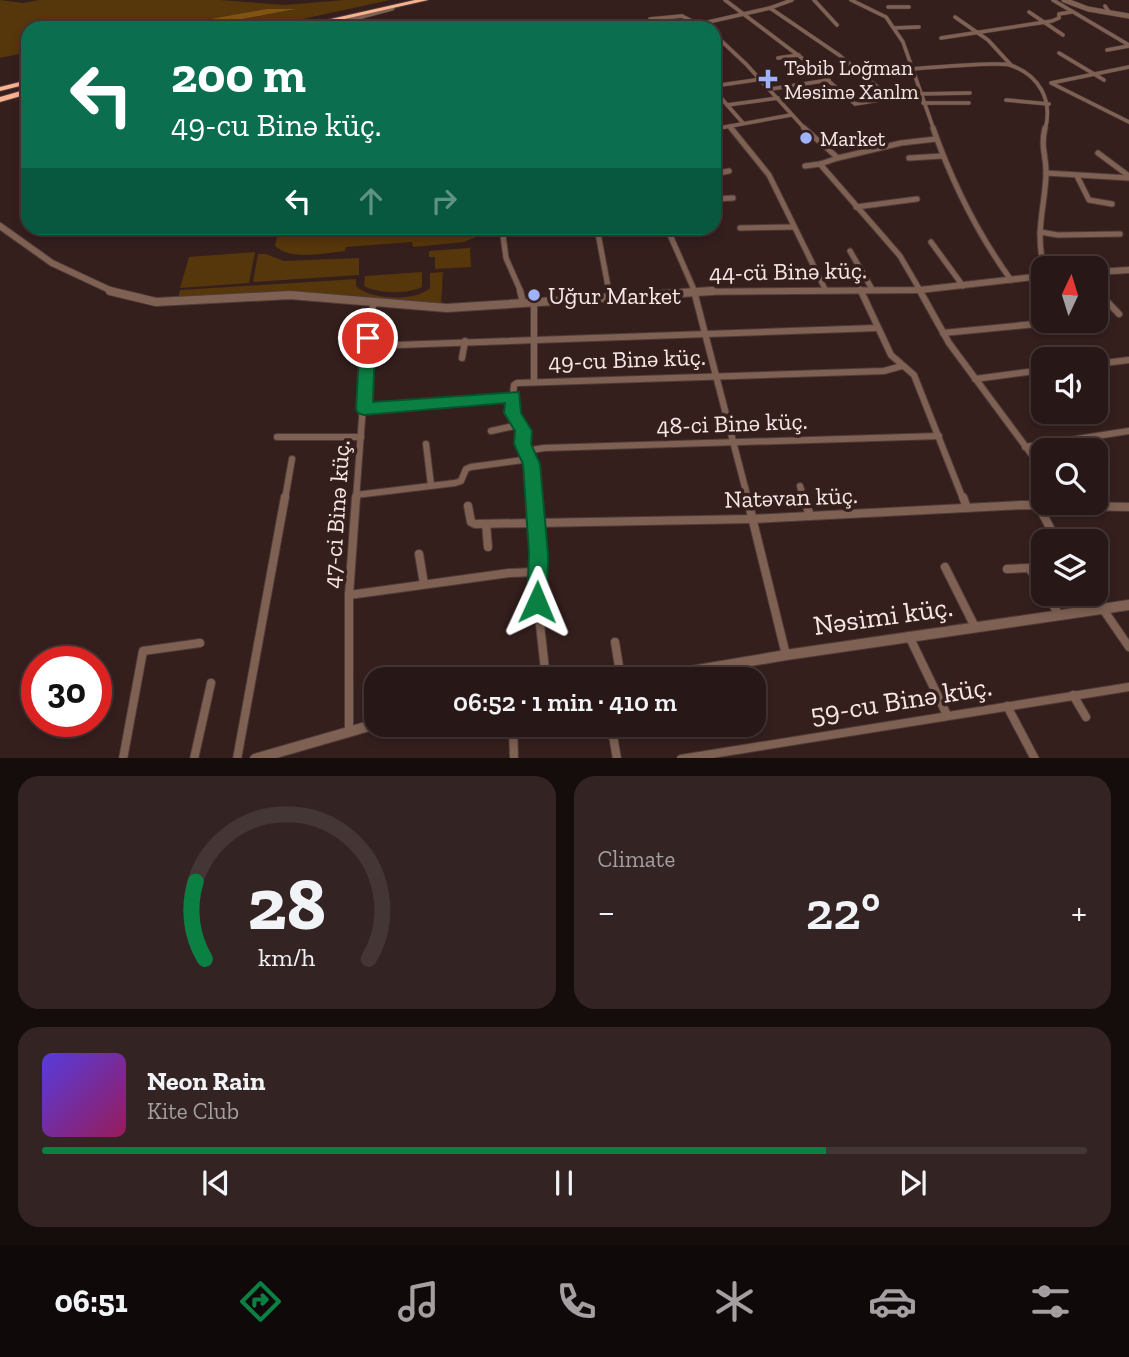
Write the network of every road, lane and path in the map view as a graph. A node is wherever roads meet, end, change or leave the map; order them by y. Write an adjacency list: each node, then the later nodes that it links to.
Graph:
1 (425, 0): 9 (highway)
2 (725, 0): 17 (street)
3 (792, 0): 13 (street)
4 (814, 0): 28 (street)
5 (851, 0): 19 (street)
6 (887, 0): 11 (street)
7 (1053, 0): 15 (street)
8 (1064, 0): 16 (street)
9 (408, 1): 22 (highway); 23 (highway); 24 (street)
10 (1105, 6): 16 (street)
11 (888, 7): 12 (street); 19 (street)
12 (909, 7)
13 (770, 8): 17 (street); 59 (street)
14 (1029, 12): 27 (street)
15 (1071, 12): 27 (street); 35 (street)
16 (1109, 12): 18 (street)
17 (743, 14): 26 (street); 38 (street)
18 (1128, 15)
19 (886, 17): 30 (street)
20 (955, 17): 31 (street)
21 (649, 19): 25 (street)
22 (309, 21)
23 (324, 21)
24 (341, 21)
25 (688, 21)
26 (719, 21)
27 (1043, 22): 31 (street); 32 (street)
28 (836, 25)
29 (919, 27): 30 (street)
30 (894, 28): 42 (street)
31 (978, 33): 33 (street); 40 (street)
32 (1063, 35)
33 (941, 38)
34 (721, 41): 44 (street)
35 (1129, 45): 36 (street)
36 (1107, 50)
37 (1059, 53): 43 (street)
38 (799, 55): 39 (street); 45 (street)
39 (778, 58)
40 (1011, 65): 42 (street); 47 (street)
41 (1129, 66): 43 (street)
42 (911, 69): 55 (street)
43 (1094, 74): 46 (street); 48 (street)
44 (762, 79): 50 (street); 52 (street)
45 (829, 80): 52 (street); 59 (street)
46 (1104, 80)
47 (1040, 83): 48 (street); 63 (street)
48 (1051, 83): 66 (street)
49 (21, 84): 51 (highway)
50 (721, 87)
51 (0, 89)
52 (771, 89): 57 (street)
53 (21, 93): 58 (highway)
54 (970, 93): 55 (street)
55 (919, 94): 59 (street); 61 (street)
56 (721, 97): 64 (street)
57 (778, 97): 64 (street); 65 (street)
58 (0, 98)
59 (892, 99)
60 (1006, 100): 63 (street)
61 (923, 103): 62 (street); 70 (street)
62 (969, 103)
63 (1049, 104): 79 (street)
64 (727, 105): 67 (street)
65 (791, 115): 67 (street); 73 (street)
66 (1129, 122)
67 (743, 123): 68 (street)
68 (730, 126): 69 (street); 88 (street)
69 (721, 128)
70 (936, 139): 72 (street); 73 (street)
71 (1098, 153): 81 (street)
72 (942, 156): 74 (street); 101 (street)
73 (838, 158): 75 (street)
74 (909, 158)
75 (820, 164): 76 (street); 86 (street)
76 (805, 166)
77 (729, 171): 78 (street)
78 (721, 173)
79 (1046, 173): 80 (street); 90 (street)
80 (1077, 176): 81 (street); 85 (street)
81 (1129, 177)
82 (733, 198): 83 (street)
83 (721, 199)
84 (917, 199): 86 (street)
85 (1112, 204)
86 (856, 207): 106 (street)
87 (0, 226): 109 (street, 44-cü Binə küç.)
88 (794, 227): 89 (street); 103 (street)
89 (740, 228)
90 (1040, 232): 91 (street); 97 (street)
91 (1120, 234)
92 (503, 235): 110 (street)
93 (599, 235): 108 (street)
94 (670, 235): 107 (street)
95 (931, 242): 102 (street)
96 (850, 251): 105 (street)
97 (1039, 256)
98 (1129, 270): 99 (street)
99 (1108, 271)
100 (1031, 278): 101 (street, 44-cü Binə küç.)
101 (1011, 280): 102 (street, 44-cü Binə küç.)
102 (963, 286): 106 (street, 44-cü Binə küç.)
103 (825, 289): 104 (street, 44-cü Binə küç.); 107 (street, 44-cü Binə küç.)
104 (860, 289): 105 (street, 44-cü Binə küç.); 115 (street)
105 (872, 289): 106 (street, 44-cü Binə küç.)
106 (920, 290): 117 (street)
107 (696, 292): 108 (street, 44-cü Binə küç.); 116 (street)
108 (610, 297): 111 (street, 44-cü Binə küç.)
109 (375, 302): 110 (street, 44-cü Binə küç.); 121 (street, 47-ci Binə küç.)
110 (523, 302): 111 (street, 44-cü Binə küç.)
111 (534, 302): 119 (street)
112 (1108, 303): 113 (street)
113 (1119, 314)
114 (1031, 324): 117 (street)
115 (877, 328): 116 (street); 125 (street)
116 (708, 333): 119 (street); 127 (street)
117 (943, 333): 128 (street)
118 (341, 338): 121 (street)
119 (536, 338): 120 (street); 129 (street)
120 (465, 341): 121 (street); 122 (street)
121 (368, 342): 131 (street, 47-ci Binə küç.)
122 (462, 358)
123 (1129, 360): 124 (street)
124 (1108, 363)
125 (902, 366): 127 (street, 49-cu Binə küç.); 135 (street)
126 (1031, 372): 128 (street)
127 (718, 375): 129 (street, 49-cu Binə küç.); 138 (street)
128 (975, 379): 140 (street)
129 (534, 382): 130 (street, 49-cu Binə küç.)
130 (513, 396): 131 (street, 49-cu Binə küç.); 132 (street)
131 (364, 409): 137 (street, 47-ci Binə küç.)
132 (519, 425): 133 (street); 141 (street)
133 (492, 431)
134 (1129, 431): 140 (street)
135 (939, 436): 138 (street, 48-ci Binə küç.); 151 (street)
136 (277, 437): 137 (street)
137 (361, 437): 146 (street, 47-ci Binə küç.)
138 (733, 442): 141 (street, 48-ci Binə küç.); 153 (street)
139 (426, 444): 144 (street)
140 (1025, 447): 142 (street)
141 (528, 455): 144 (street, 48-ci Binə küç.); 154 (street)
142 (1031, 455)
143 (292, 459): 190 (street)
144 (430, 485): 146 (street, 48-ci Binə küç.)
145 (800, 486): 152 (street)
146 (356, 495): 163 (street, 47-ci Binə küç.)
147 (1031, 505): 151 (street, Natəvan küç.)
148 (1108, 505): 150 (street, Natəvan küç.)
149 (468, 506): 155 (street)
150 (1129, 506)
151 (967, 508): 152 (street, Natəvan küç.)
152 (810, 516): 153 (street, Natəvan küç.)
153 (752, 519): 154 (street, Natəvan küç.); 174 (street)
154 (537, 523): 155 (street, Natəvan küç.); 161 (street)
155 (486, 524): 156 (street)
156 (488, 547)
157 (419, 554): 162 (street)
158 (945, 567): 169 (street)
159 (1007, 569): 160 (street)
160 (1031, 571)
161 (537, 572): 162 (street); 175 (street)
162 (424, 584): 163 (street)
163 (349, 595): 185 (street, 47-ci Binə küç.)
164 (1129, 605): 167 (street, Nəsimi küç.)
165 (1054, 606): 168 (street)
166 (1100, 606): 167 (street)
167 (1102, 609): 168 (street, Nəsimi küç.); 173 (street)
168 (1059, 615): 169 (street, Nəsimi küç.)
169 (975, 627): 170 (street, Nəsimi küç.)
170 (909, 636): 174 (street, Nəsimi küç.); 182 (street)
171 (615, 642): 176 (street)
172 (200, 643): 188 (street)
173 (1129, 647)
174 (786, 655): 177 (street, Nəsimi küç.)
175 (545, 667)
176 (619, 667)
177 (715, 667)
178 (211, 682): 189 (street)
179 (1129, 687): 180 (street, 59-cu Binə küç.)
180 (1073, 695): 181 (street, 59-cu Binə küç.); 183 (street)
181 (1007, 706): 182 (street, 59-cu Binə küç.); 195 (street)
182 (947, 715): 194 (street, 59-cu Binə küç.)
183 (1086, 717)
184 (364, 727): 185 (street)
185 (349, 730): 191 (street)
186 (513, 737): 192 (street)
187 (613, 737): 193 (street)
188 (123, 758)
189 (194, 758)
190 (237, 758)
191 (255, 758)
192 (514, 758)
193 (617, 758)
194 (681, 758)
195 (1035, 758)

